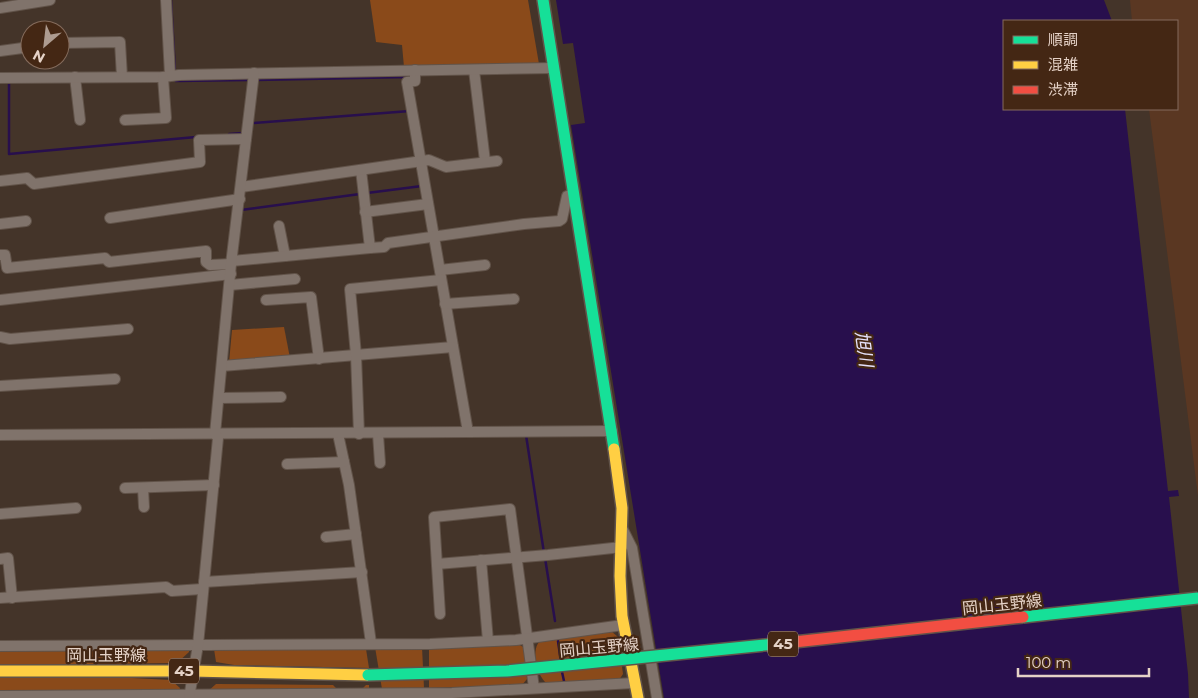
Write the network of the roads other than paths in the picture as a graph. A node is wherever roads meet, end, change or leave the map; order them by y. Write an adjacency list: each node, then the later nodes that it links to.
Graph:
1 (50, 0): 4 (street)
2 (166, 0): 12 (street)
3 (543, 0): 8 (main road)
4 (0, 8)
5 (70, 43): 11 (street)
6 (20, 48): 7 (street)
7 (0, 51)
8 (554, 68): 10 (street); 25 (main road)
9 (415, 70): 10 (street); 15 (street); 19 (street)
10 (474, 70): 20 (street)
11 (122, 74): 12 (street); 13 (street)
12 (171, 76): 15 (street); 17 (street)
13 (75, 77): 14 (street); 16 (street)
14 (0, 78)
15 (254, 78): 18 (street)
16 (80, 120)
17 (125, 120)
18 (246, 139): 23 (street); 24 (street)
19 (424, 161): 20 (street); 22 (street); 27 (street)
20 (485, 161): 21 (street)
21 (497, 161)
22 (361, 170): 24 (street); 28 (street)
23 (0, 181)
24 (241, 187): 26 (street)
25 (574, 194): 33 (street); 57 (main road)
26 (240, 199): 29 (street); 38 (street)
27 (428, 204): 28 (street); 33 (street)
28 (365, 212): 34 (street)
29 (110, 218)
30 (26, 221): 31 (street)
31 (0, 224)
32 (279, 226): 36 (street)
33 (437, 237): 34 (street); 39 (street)
34 (370, 248): 36 (street)
35 (0, 255): 38 (street)
36 (285, 256): 38 (street)
37 (485, 265): 39 (street)
38 (233, 272): 40 (street); 42 (street); 50 (street)
39 (443, 272): 44 (street); 48 (street)
40 (295, 279)
41 (514, 299): 44 (street)
42 (0, 300)
43 (266, 300): 49 (street)
44 (450, 304): 47 (street)
45 (128, 328): 46 (street)
46 (0, 337)
47 (453, 347): 48 (street); 55 (street)
48 (356, 355): 49 (street); 56 (street)
49 (319, 358): 50 (street)
50 (224, 367): 54 (street)
51 (115, 379): 52 (street)
52 (0, 386)
53 (282, 397): 54 (street)
54 (222, 398): 58 (street)
55 (468, 430): 57 (street); 60 (street)
56 (359, 431): 59 (street); 60 (street)
57 (612, 431): 71 (main road)
58 (215, 434): 59 (street); 61 (street); 65 (street)
59 (338, 434): 62 (street)
60 (378, 434): 63 (street)
61 (0, 435)
62 (344, 462): 64 (street); 72 (street)
63 (380, 463)
64 (287, 464)
65 (214, 485): 67 (street); 80 (street)
66 (125, 488): 67 (street)
67 (143, 488): 68 (street)
68 (144, 506)
69 (76, 508): 70 (street)
70 (0, 514)
71 (623, 530): 74 (main road); 101 (street)
72 (356, 534): 73 (street); 79 (street)
73 (326, 537)
74 (622, 547): 75 (street); 85 (main road)
75 (517, 558): 77 (street); 78 (street); 86 (street)
76 (0, 559): 82 (street)
77 (481, 560): 78 (street); 87 (street)
78 (437, 564): 84 (street)
79 (362, 572): 80 (street); 88 (street)
80 (203, 586): 82 (street); 90 (street)
81 (0, 598): 82 (street)
82 (12, 598)
83 (1198, 598): 92 (main road, 岡山玉野線 / 45, bridge)
84 (440, 614)
85 (623, 625): 86 (street); 93 (main road)
86 (529, 637): 87 (street); 94 (street)
87 (488, 641): 88 (street)
88 (371, 643): 90 (street)
89 (0, 646): 90 (street)
90 (198, 646): 92 (street)
91 (0, 671): 92 (main road, 岡山玉野線 / 45)
92 (192, 671): 96 (street)
93 (634, 683): 94 (street); 100 (main road)
94 (534, 688): 98 (street)
95 (0, 696): 99 (street)
96 (189, 696): 97 (street); 99 (street)
97 (382, 696): 98 (street)
98 (452, 696)
99 (123, 697)
100 (638, 698)
101 (657, 698)

